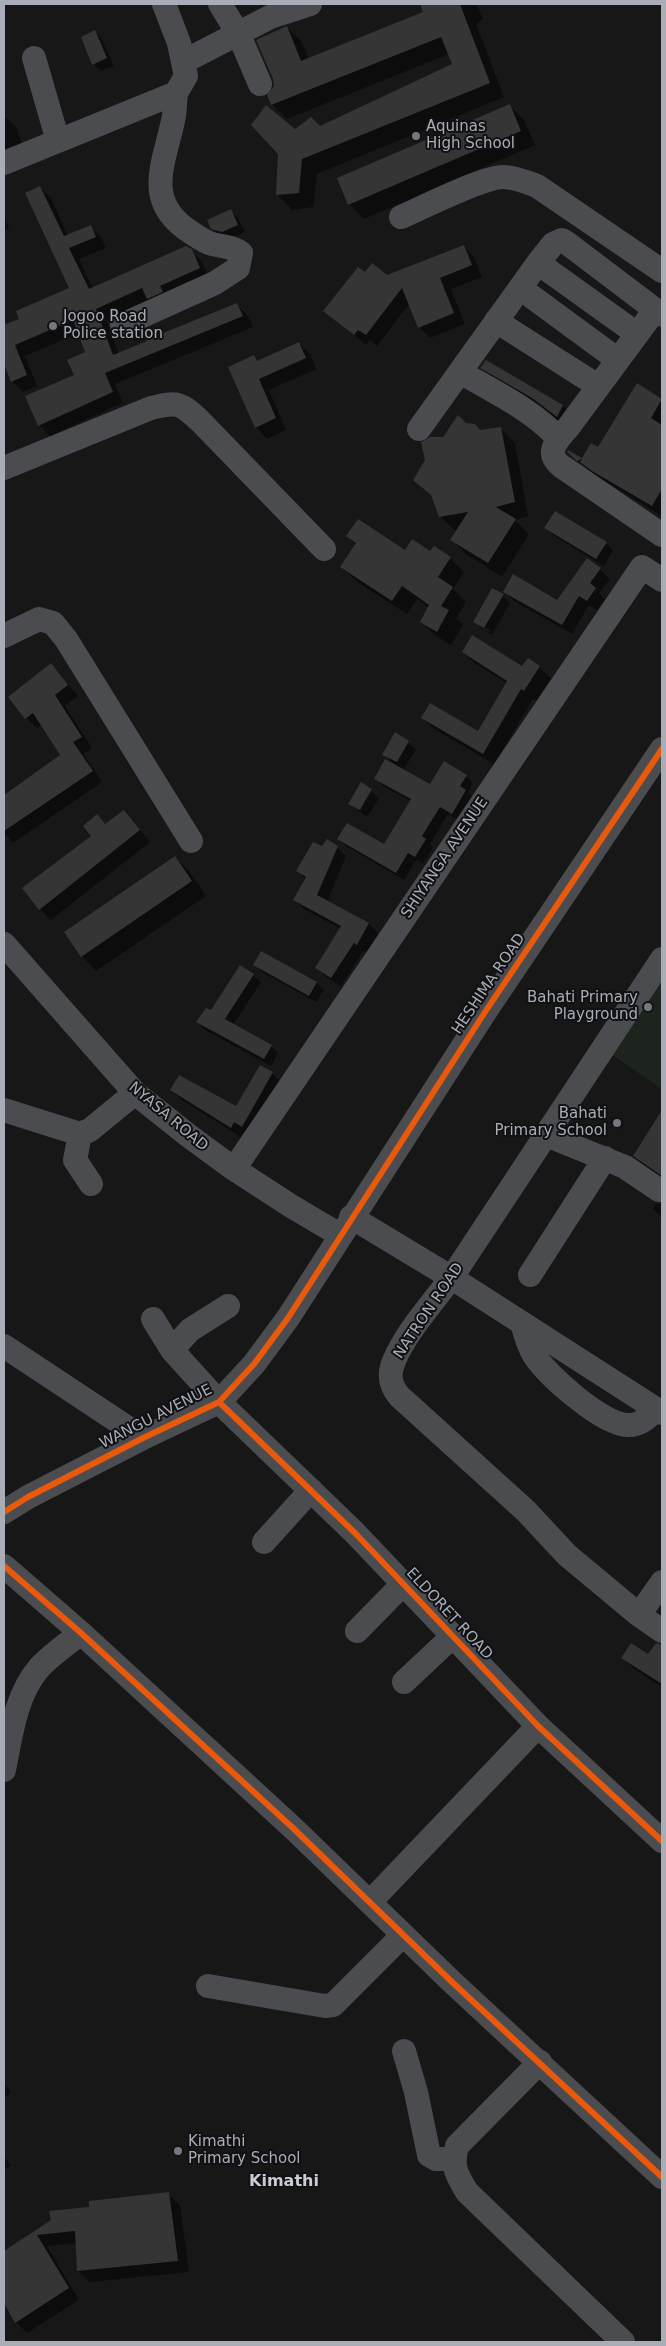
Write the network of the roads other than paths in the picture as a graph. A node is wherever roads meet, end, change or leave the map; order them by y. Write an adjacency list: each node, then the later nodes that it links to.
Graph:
1 (164, 4): 6 (street)
2 (220, 4): 4 (street)
3 (310, 4): 4 (street)
4 (239, 35): 6 (street); 7 (street)
5 (34, 58): 9 (street)
6 (183, 62): 8 (street)
7 (260, 84)
8 (176, 93): 9 (street); 17 (street)
9 (58, 142): 10 (street)
10 (4, 163)
11 (401, 217): 13 (street)
12 (538, 263): 14 (street); 15 (street); 18 (street)
13 (662, 270)
14 (520, 288): 16 (street); 19 (street)
15 (658, 312): 18 (street)
16 (496, 321): 20 (street); 21 (street)
17 (122, 325)
18 (637, 334): 19 (street)
19 (618, 360): 21 (street)
20 (460, 372): 22 (street); 23 (street)
21 (598, 386): 23 (street)
22 (419, 430)
23 (558, 438): 25 (street)
24 (4, 468): 26 (street)
25 (662, 536): 27 (street, SHIYANGA AVENUE)
26 (324, 549)
27 (642, 567): 28 (street); 39 (street, SHIYANGA AVENUE)
28 (662, 580)
29 (4, 636): 31 (street)
30 (662, 749): 42 (street, HESHIMA ROAD)
31 (191, 841)
32 (4, 944): 34 (street, NYASA ROAD)
33 (662, 959): 37 (street, NATRON ROAD)
34 (135, 1092): 36 (street); 39 (street, NYASA ROAD)
35 (4, 1110): 36 (street)
36 (80, 1134): 40 (street)
37 (546, 1135): 38 (street); 44 (street, NATRON ROAD)
38 (605, 1158): 41 (street); 43 (street)
39 (234, 1170): 42 (street, NYASA ROAD)
40 (92, 1184)
41 (660, 1190)
42 (346, 1226): 44 (street, NYASA ROAD); 50 (street, WANGU AVENUE)
43 (530, 1275)
44 (452, 1278): 47 (street, NYASA ROAD); 59 (street, NATRON ROAD)
45 (228, 1306): 49 (street)
46 (153, 1319): 49 (street, ELDORET ROAD)
47 (522, 1323): 51 (street, NYASA ROAD); 51 (street)
48 (4, 1346): 52 (street)
49 (172, 1350): 50 (street, ELDORET ROAD)
50 (218, 1402): 52 (street, WANGU AVENUE); 53 (street, ELDORET ROAD)
51 (659, 1411)
52 (143, 1438): 54 (street, WANGU AVENUE)
53 (311, 1490): 55 (street); 58 (street, ELDORET ROAD)
54 (4, 1512)
55 (264, 1542)
56 (4, 1566): 62 (street)
57 (662, 1582): 59 (street)
58 (403, 1584): 60 (street); 63 (street, ELDORET ROAD)
59 (639, 1615): 61 (street, NATRON ROAD)
60 (357, 1630)
61 (662, 1630)
62 (81, 1633): 66 (street); 68 (street)
63 (453, 1636): 64 (street); 65 (street, ELDORET ROAD)
64 (404, 1682)
65 (538, 1726): 67 (street, ELDORET ROAD); 68 (street)
66 (4, 1770)
67 (662, 1841)
68 (370, 1902): 69 (street)
69 (403, 1936): 70 (street); 72 (street)
70 (208, 1986)
71 (404, 2051): 73 (street)
72 (540, 2062): 73 (street); 74 (street)
73 (453, 2159): 75 (street)
74 (662, 2178)
75 (622, 2342)

